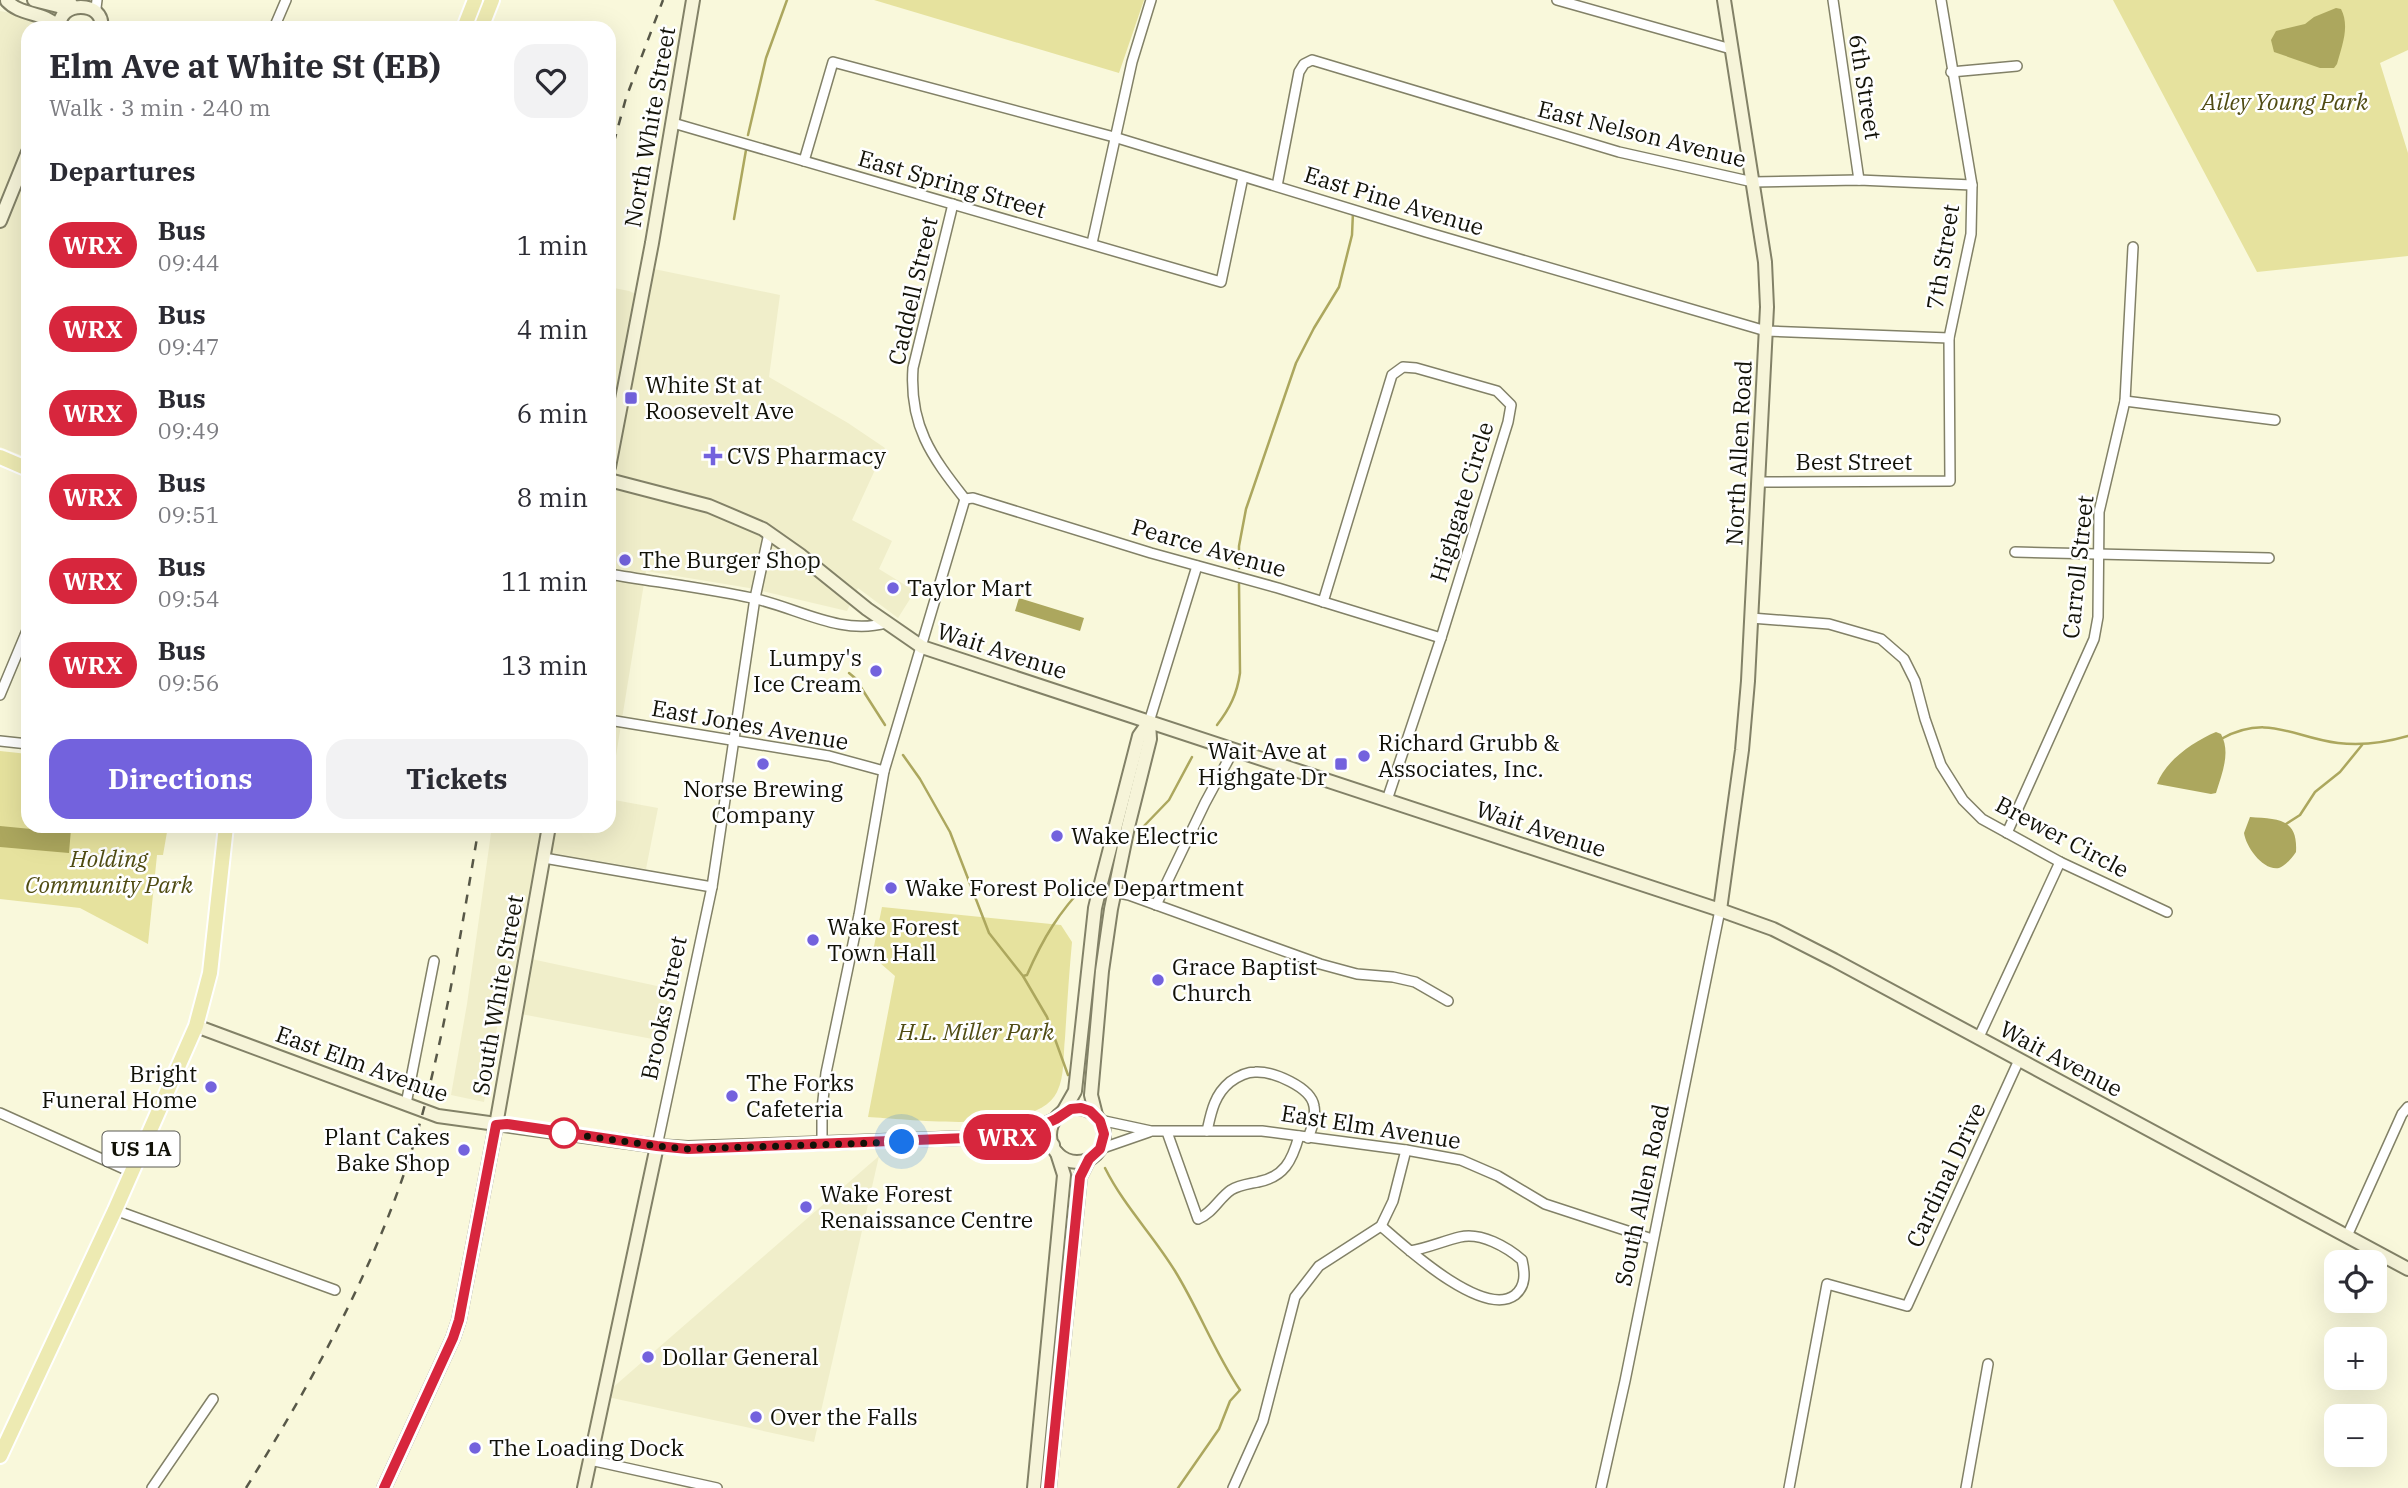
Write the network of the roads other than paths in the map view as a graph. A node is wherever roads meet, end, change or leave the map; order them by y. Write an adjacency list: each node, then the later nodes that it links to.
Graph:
1 (0, 0): 13 (street)
2 (16, 0): 13 (street)
3 (34, 0): 14 (street)
4 (286, 0): 19 (street)
5 (475, 0): 20 (main road)
6 (492, 0): 21 (main road)
7 (693, 0): 25 (street, North White Street)
8 (1151, 0): 26 (street)
9 (1557, 0): 22 (street)
10 (1724, 0): 22 (street, North Allen Road)
11 (1833, 0): 30 (street, 6th Street)
12 (1941, 0): 24 (street, 7th Street)
13 (7, 1): 16 (street)
14 (77, 2): 15 (street); 17 (street)
15 (98, 7): 18 (street)
16 (53, 21)
17 (60, 21)
18 (109, 21)
19 (277, 21)
20 (467, 21)
21 (484, 21)
22 (1731, 49): 31 (street, North Allen Road)
23 (2017, 66): 24 (street)
24 (1951, 72): 32 (street, 7th Street)
25 (673, 123): 27 (street, East Spring Street); 42 (street, North White Street)
26 (1114, 138): 27 (street, East Pine Avenue); 29 (street, East Pine Avenue); 36 (street)
27 (804, 161): 34 (street, East Spring Street)
28 (21, 169): 35 (street)
29 (1243, 177): 33 (street, East Pine Avenue); 36 (street, East Spring Street)
30 (1860, 180): 31 (street, East Nelson Avenue); 32 (street, East Nelson Avenue)
31 (1752, 182): 33 (street, East Nelson Avenue); 38 (street, North Allen Road)
32 (1972, 184): 39 (street, 7th Street)
33 (1277, 186): 38 (street, East Pine Avenue)
34 (953, 204): 36 (street, East Spring Street); 48 (street, Caddell Street)
35 (0, 221)
36 (1092, 243)
37 (2133, 247): 40 (street, Carroll Street)
38 (1766, 331): 39 (street, East Pine Avenue); 46 (street, North Allen Road)
39 (1949, 338): 45 (street, 7th Street)
40 (2125, 401): 41 (street); 51 (street, Carroll Street)
41 (2275, 420)
42 (616, 429)
43 (0, 457): 44 (main road)
44 (21, 466)
45 (1950, 481): 46 (street, Best Street)
46 (1759, 482): 57 (street, North Allen Road)
47 (616, 483): 49 (street, Wait Avenue)
48 (965, 499): 53 (street, Pearce Avenue); 61 (street)
49 (769, 533): 55 (street, Brooks Street); 58 (street, Wait Avenue)
50 (2015, 552): 51 (street)
51 (2098, 553): 52 (street); 73 (street, Carroll Street)
52 (2269, 558)
53 (1197, 566): 56 (street, Pearce Avenue); 64 (street)
54 (616, 575): 55 (street)
55 (755, 598): 58 (street); 66 (street, Brooks Street)
56 (1323, 602): 59 (street, Pearce Avenue); 59 (street, Highgate Circle)
57 (1751, 618): 73 (street, Brewer Circle); 79 (street, North Allen Road)
58 (886, 623): 61 (street, Wait Avenue)
59 (1441, 638): 70 (street, Highgate Circle)
60 (21, 645): 62 (street)
61 (922, 648): 64 (street, Wait Avenue); 69 (street)
62 (0, 695)
63 (616, 721): 66 (street, East Jones Avenue)
64 (1149, 722): 68 (street, Wait Avenue); 77 (street); 89 (street)
65 (0, 741): 67 (street)
66 (734, 741): 69 (street, East Jones Avenue); 76 (street, Brooks Street)
67 (21, 743)
68 (1233, 751): 70 (street, Wait Avenue); 78 (street)
69 (884, 771): 97 (street)
70 (1387, 800): 79 (street, Wait Avenue)
71 (225, 833): 83 (main road, US 1A)
72 (548, 833): 74 (street, South White Street)
73 (2007, 833): 75 (street, Brewer Circle)
74 (544, 858): 76 (street); 91 (street, South White Street)
75 (2060, 862): 80 (street, Brewer Circle); 84 (street)
76 (712, 887): 98 (street, Brooks Street)
77 (1114, 892): 78 (street); 90 (street)
78 (1156, 905): 82 (street)
79 (1720, 910): 84 (street, Wait Avenue); 107 (street, South Allen Road)
80 (2167, 912)
81 (434, 961): 86 (street)
82 (1448, 1001)
83 (196, 1026): 86 (street, East Elm Avenue); 103 (main road, US 1A)
84 (1978, 1039): 85 (street, Wait Avenue)
85 (2020, 1060): 106 (street, Wait Avenue); 123 (street, Cardinal Drive)
86 (407, 1104): 91 (street, East Elm Avenue)
87 (2408, 1107): 106 (street)
88 (0, 1113): 103 (street)
89 (1059, 1116): 90 (street); 95 (street, East Elm Avenue); 99 (street)
90 (1098, 1118): 92 (street, East Elm Avenue); 100 (street)
91 (496, 1125): 98 (street, East Elm Avenue); 116 (street, South White Street)
92 (1151, 1131): 94 (street, East Elm Avenue); 100 (street, East Elm Avenue)
93 (1207, 1131): 94 (street, East Elm Avenue); 96 (street, East Elm Avenue); 96 (street)
94 (1167, 1132): 96 (street)
95 (1020, 1136): 97 (street, East Elm Avenue); 99 (street, East Elm Avenue)
96 (1303, 1137): 101 (street, East Elm Avenue)
97 (822, 1144): 98 (street, East Elm Avenue)
98 (657, 1146): 114 (street, Brooks Street)
99 (1055, 1149): 102 (street); 119 (street)
100 (1100, 1149): 102 (street)
101 (1406, 1150): 105 (street); 107 (street, East Elm Avenue)
102 (1089, 1159): 120 (street)
103 (131, 1172): 104 (main road, US 1A)
104 (116, 1210): 110 (street); 113 (main road, US 1A)
105 (1381, 1226): 108 (street); 121 (street)
106 (2347, 1236): 109 (street, Wait Avenue)
107 (1652, 1239): 122 (street, South Allen Road)
108 (1410, 1251): 108 (street)
109 (2408, 1269)
110 (334, 1290)
111 (1989, 1364): 124 (street)
112 (213, 1399): 115 (street)
113 (0, 1457)
114 (590, 1460): 117 (street, Brooks Street); 118 (street)
115 (152, 1488)
116 (384, 1488)
117 (584, 1488)
118 (717, 1488)
119 (1034, 1488)
120 (1049, 1488)
121 (1233, 1488)
122 (1601, 1488)
123 (1789, 1488)
124 (1966, 1488)

